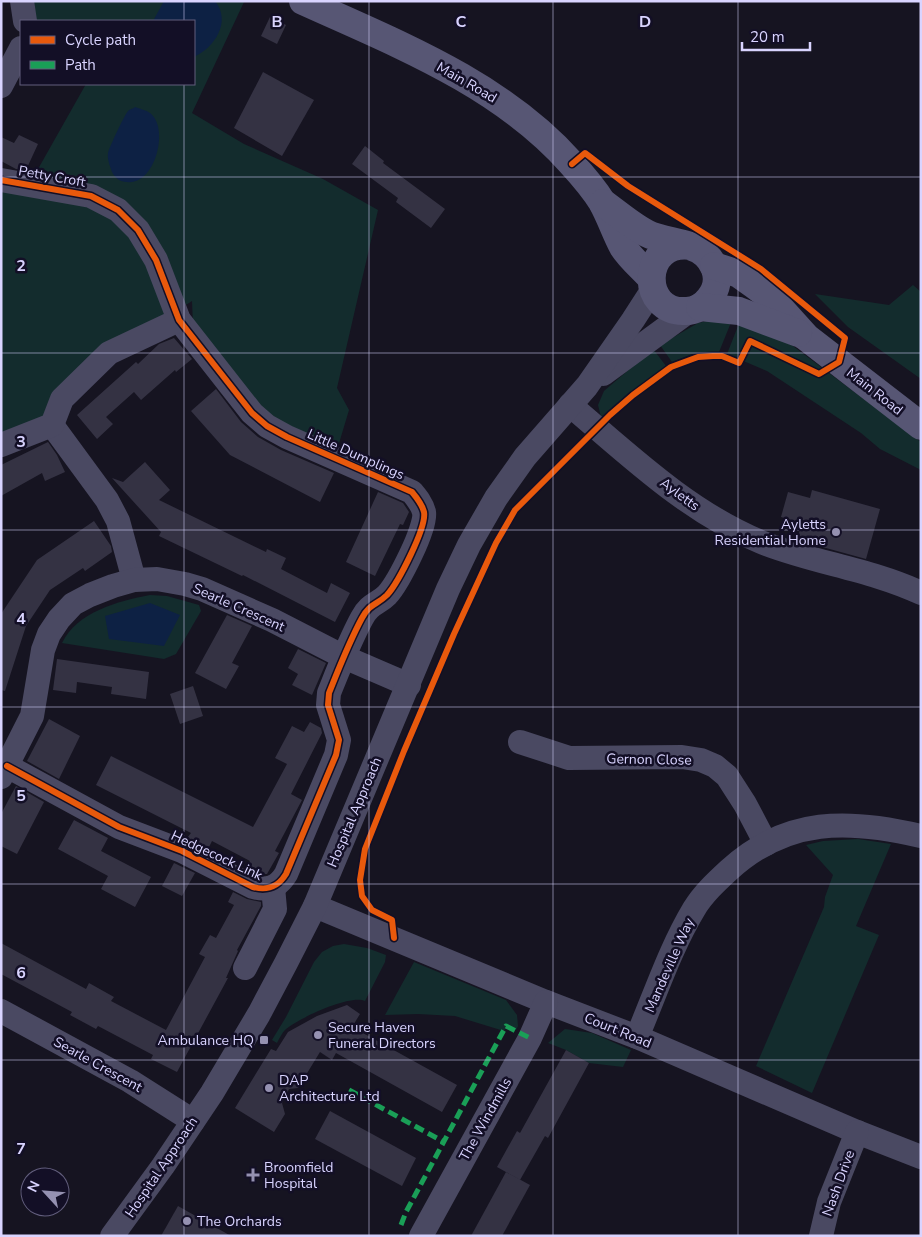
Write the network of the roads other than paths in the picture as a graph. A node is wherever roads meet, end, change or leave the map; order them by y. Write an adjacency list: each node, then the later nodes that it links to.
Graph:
1 (22, 1): 3 (street)
2 (308, 2): 7 (main road, Main Road)
3 (25, 20)
4 (20, 50): 5 (street)
5 (1, 86)
6 (1, 180): 12 (street, Petty Croft)
7 (602, 202): 8 (main road, Main Road); 10 (main road, Main Road)
8 (692, 246): 9 (main road, Main Road); 10 (main road)
9 (714, 266): 11 (main road); 13 (main road, Main Road)
10 (652, 284): 11 (main road, Main Road); 14 (street, Hospital Approach)
11 (695, 309): 13 (main road, Main Road); 14 (street, Hospital Approach)
12 (179, 320): 16 (street); 21 (street, Little Dumplings)
13 (806, 337): 17 (main road, Main Road)
14 (587, 386): 15 (street, Hospital Approach)
15 (570, 405): 20 (street, Ayletts); 22 (street, Hospital Approach)
16 (52, 425): 18 (street); 19 (street)
17 (921, 426)
18 (1, 445)
19 (134, 580): 21 (street, Searle Crescent); 24 (street, Searle Crescent)
20 (921, 593)
21 (344, 657): 22 (street, Searle Crescent); 27 (street, Hedgecock Link)
22 (408, 684): 28 (street, Hospital Approach)
23 (520, 742): 26 (street, Gernon Close)
24 (4, 772): 27 (street, Hedgecock Link)
25 (921, 836): 26 (street, Mandeville Way)
26 (766, 844): 32 (street, Mandeville Way)
27 (273, 888): 29 (street, Hedgecock Link)
28 (315, 906): 30 (street, Court Road); 33 (street, Hospital Approach)
29 (245, 968)
30 (546, 1002): 32 (street, Court Road); 37 (street, The Windmills)
31 (1, 1011): 33 (street, Searle Crescent)
32 (637, 1037): 34 (street, Court Road)
33 (193, 1121): 36 (street, Hospital Approach)
34 (857, 1132): 35 (street, Court Road); 38 (street, Nash Drive)
35 (921, 1157)
36 (112, 1236)
37 (421, 1236)
38 (821, 1236)

